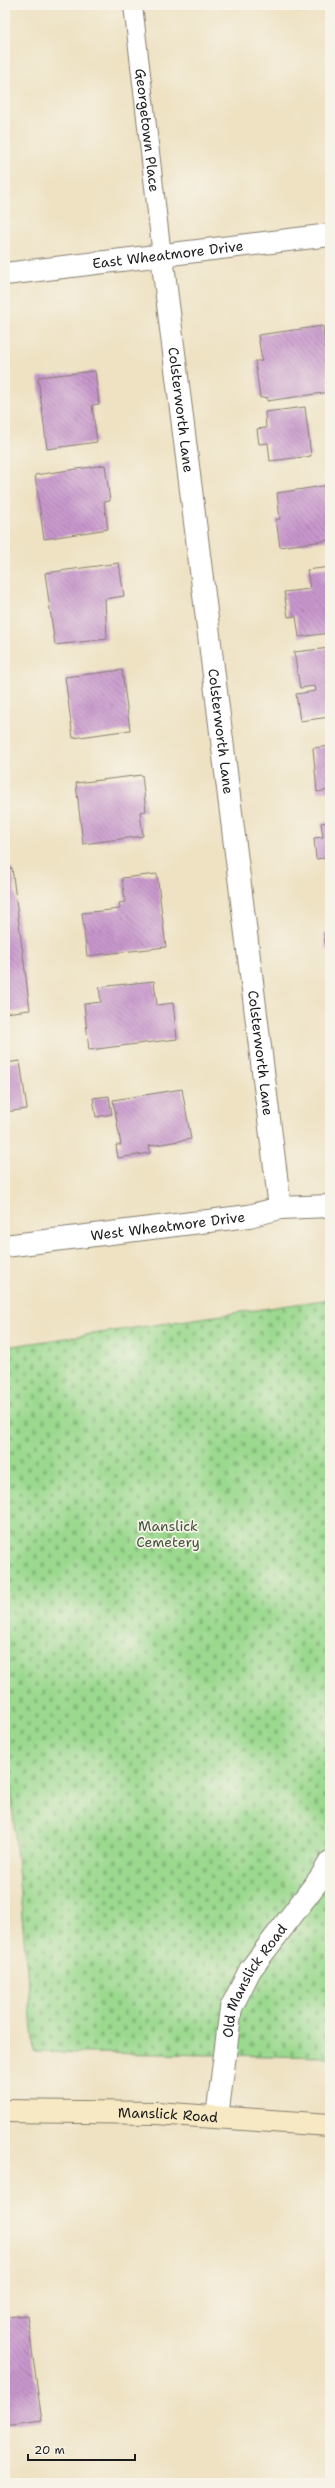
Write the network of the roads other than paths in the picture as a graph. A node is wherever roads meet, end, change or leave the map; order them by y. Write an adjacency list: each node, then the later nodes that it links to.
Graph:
1 (133, 5): 3 (lane, Georgetown Place)
2 (330, 235): 3 (street, East Wheatmore Drive)
3 (162, 256): 4 (street, East Wheatmore Drive); 6 (street, Colsterworth Lane)
4 (5, 274)
5 (330, 1206): 6 (street, West Wheatmore Drive)
6 (280, 1208): 7 (street, West Wheatmore Drive)
7 (5, 1246)
8 (330, 1862): 10 (street, Old Manslick Road)
9 (5, 2111): 10 (main road, Manslick Road)
10 (217, 2117): 11 (main road, Manslick Road)
11 (330, 2126)

